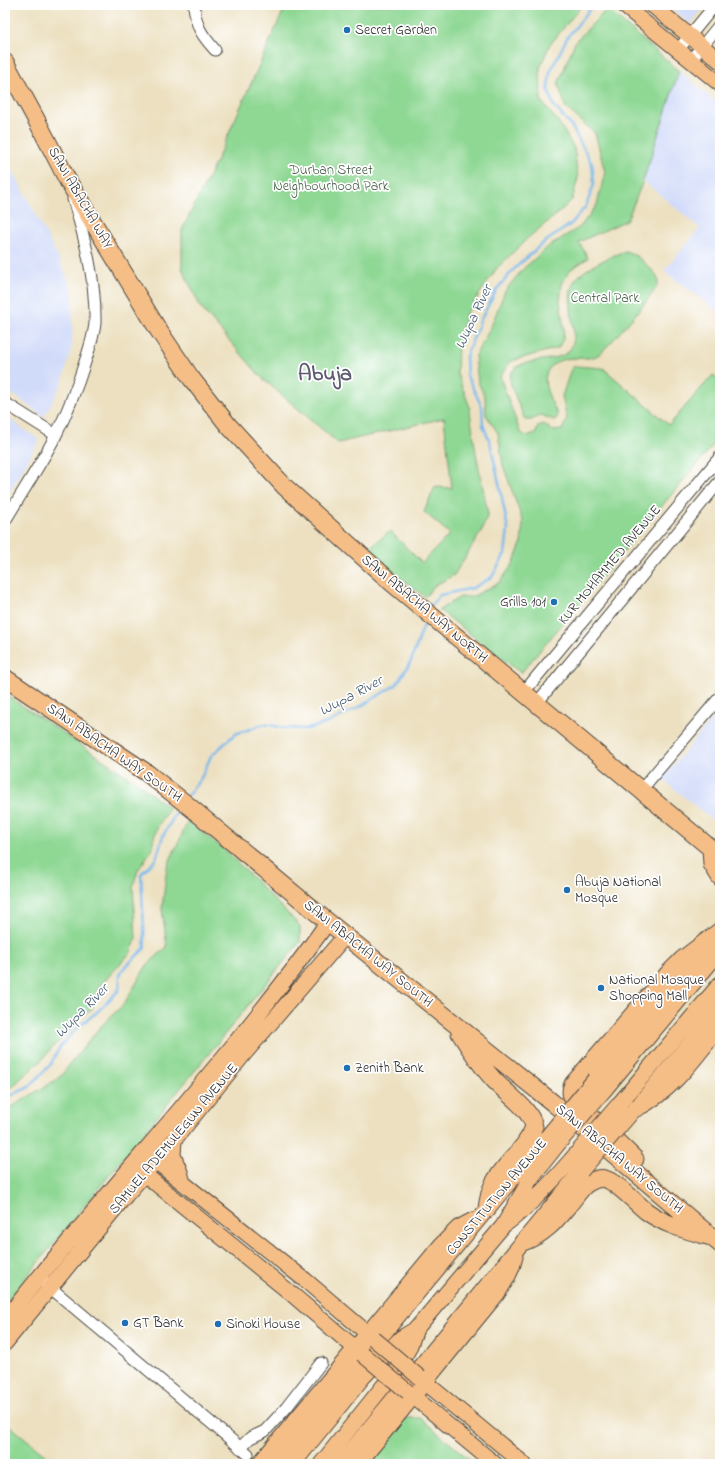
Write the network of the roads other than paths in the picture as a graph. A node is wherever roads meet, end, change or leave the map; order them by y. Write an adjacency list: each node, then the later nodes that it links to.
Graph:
1 (194, 5): 8 (street)
2 (623, 5): 9 (main road)
3 (715, 5): 6 (street)
4 (653, 6): 6 (main road)
5 (720, 24): 7 (street)
6 (689, 36): 7 (main road); 9 (street)
7 (702, 46): 10 (street); 11 (main road)
8 (215, 50)
9 (678, 50): 10 (main road)
10 (691, 60): 13 (main road)
11 (720, 61)
12 (5, 62): 14 (highway, SANI ABACHA WAY)
13 (720, 84)
14 (68, 181): 15 (highway, SANI ABACHA WAY); 17 (street)
15 (159, 331): 22 (highway, SANI ABACHA WAY NORTH)
16 (5, 403): 17 (street)
17 (56, 435): 20 (street)
18 (720, 457): 22 (street, KUR MOHAMMED AVENUE)
19 (720, 480): 24 (street)
20 (5, 521)
21 (5, 678): 28 (highway, SANI ABACHA WAY SOUTH)
22 (523, 693): 24 (highway, SANI ABACHA WAY NORTH)
23 (720, 697): 25 (street)
24 (536, 704): 25 (highway, SANI ABACHA WAY NORTH)
25 (641, 790): 26 (highway, SANI ABACHA WAY NORTH)
26 (717, 848): 27 (highway)
27 (720, 877)
28 (328, 922): 30 (highway, SANI ABACHA WAY SOUTH); 40 (main road, SAMUEL ADEMULEGUN AVENUE)
29 (720, 931): 36 (main road, CONSTITUTION AVENUE); 45 (highway)
30 (345, 936): 34 (highway, SANI ABACHA WAY SOUTH); 38 (main road, SAMUEL ADEMULEGUN AVENUE)
31 (720, 951): 36 (main road, CONSTITUTION AVENUE)
32 (720, 984): 37 (main road, CONSTITUTION AVENUE)
33 (720, 1007): 37 (main road, CONSTITUTION AVENUE)
34 (453, 1022): 45 (highway, SANI ABACHA WAY SOUTH); 48 (highway)
35 (720, 1026): 37 (highway)
36 (600, 1084): 39 (main road, CONSTITUTION AVENUE, bridge)
37 (629, 1108): 42 (main road, CONSTITUTION AVENUE, bridge)
38 (174, 1140): 40 (main road, SAMUEL ADEMULEGUN AVENUE); 44 (main road)
39 (552, 1141): 48 (main road, CONSTITUTION AVENUE); 49 (main road, CONSTITUTION AVENUE)
40 (150, 1156): 41 (main road, SAMUEL ADEMULEGUN AVENUE); 43 (main road, SAMUEL ADEMULEGUN AVENUE); 44 (main road)
41 (133, 1165): 43 (main road); 52 (main road, SAMUEL ADEMULEGUN AVENUE)
42 (576, 1165): 49 (main road, CONSTITUTION AVENUE); 51 (main road, CONSTITUTION AVENUE)
43 (145, 1175): 46 (main road, SAMUEL ADEMULEGUN AVENUE); 47 (main road)
44 (183, 1183): 57 (main road)
45 (655, 1190): 50 (highway, SANI ABACHA WAY SOUTH)
46 (126, 1195): 47 (main road); 53 (main road, SAMUEL ADEMULEGUN AVENUE)
47 (170, 1195): 59 (main road)
48 (484, 1214): 57 (main road); 64 (main road, CONSTITUTION AVENUE)
49 (503, 1226): 56 (main road, CONSTITUTION AVENUE)
50 (715, 1240): 51 (highway)
51 (520, 1246): 61 (main road); 67 (main road, CONSTITUTION AVENUE)
52 (38, 1278): 53 (street); 54 (main road, SAMUEL ADEMULEGUN AVENUE)
53 (50, 1288): 54 (main road, SAMUEL ADEMULEGUN AVENUE); 60 (street)
54 (21, 1311): 55 (main road, SAMUEL ADEMULEGUN AVENUE); 58 (main road, SAMUEL ADEMULEGUN AVENUE)
55 (5, 1320)
56 (416, 1329): 65 (main road, CONSTITUTION AVENUE); 66 (main road, CONSTITUTION AVENUE)
57 (371, 1336): 59 (main road); 61 (main road, bridge)
58 (5, 1343)
59 (359, 1351): 62 (main road, bridge); 63 (main road)
60 (321, 1363)
61 (423, 1380): 62 (main road); 70 (main road)
62 (411, 1395): 68 (main road); 69 (main road)
63 (259, 1464)
64 (275, 1464)
65 (293, 1464)
66 (321, 1464)
67 (340, 1464)
68 (358, 1464)
69 (495, 1464)
70 (524, 1464)

